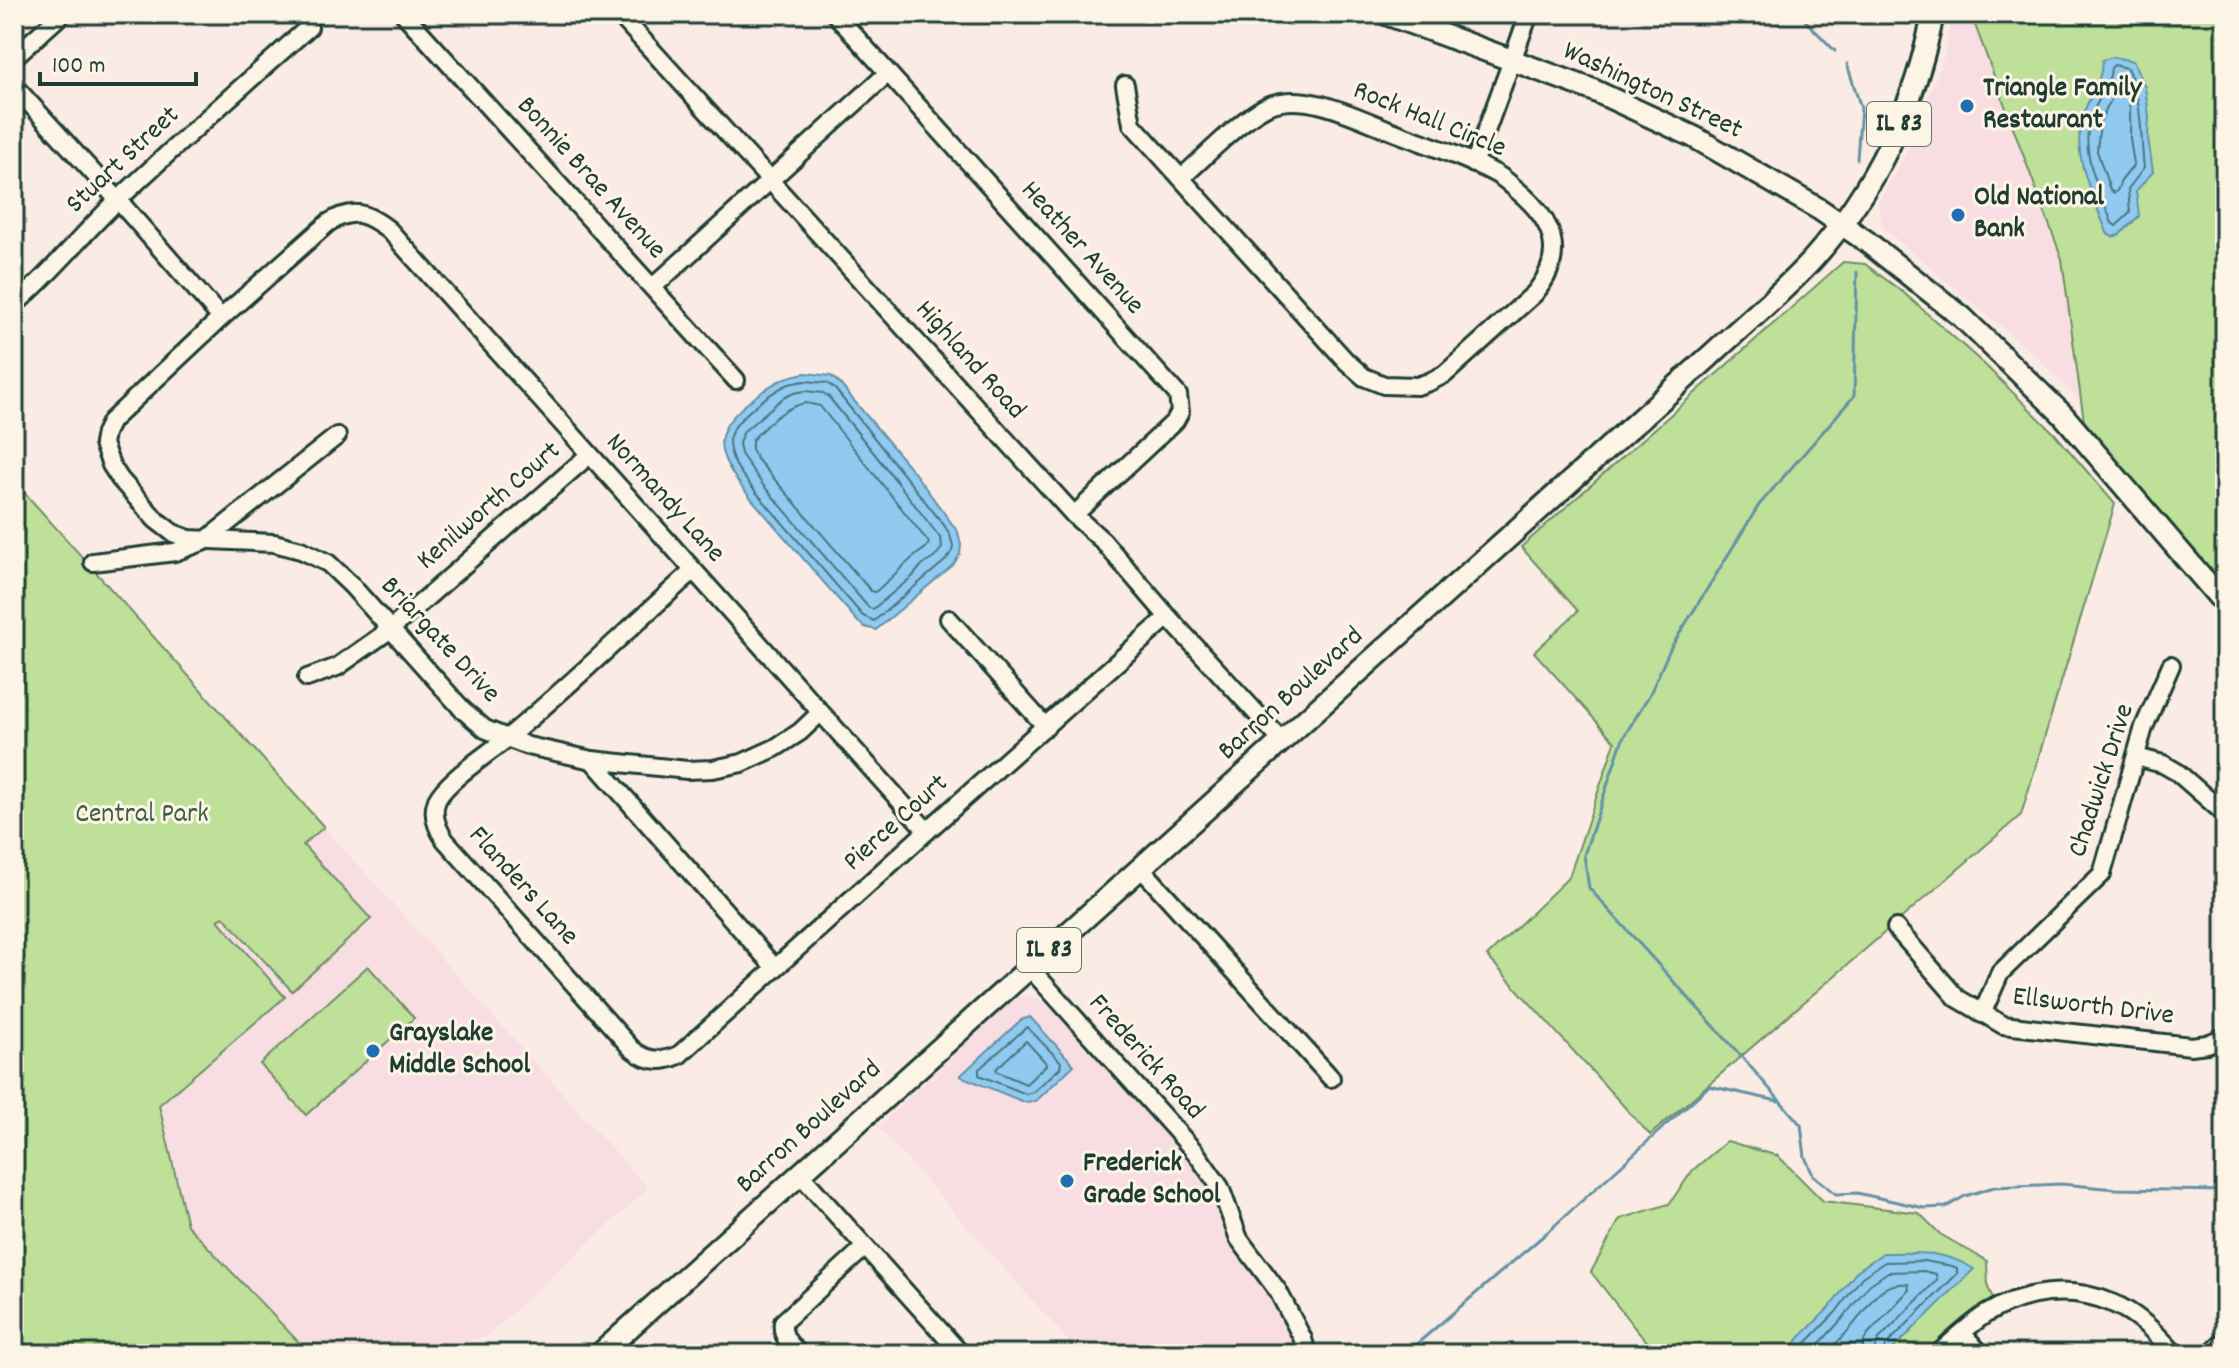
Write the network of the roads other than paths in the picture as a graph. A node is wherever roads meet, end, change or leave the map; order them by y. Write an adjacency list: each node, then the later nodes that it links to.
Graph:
1 (62, 14): 9 (street)
2 (404, 14): 19 (street, Bonnie Brae Avenue)
3 (619, 14): 16 (street, Highland Road)
4 (835, 14): 11 (street, Heather Avenue)
5 (1386, 14): 10 (main road, Washington Street)
6 (1529, 14): 10 (street)
7 (1933, 14): 18 (main road, Barron Boulevard / IL 83)
8 (309, 27): 17 (street, Stuart Street)
9 (14, 57)
10 (1511, 62): 14 (street); 18 (main road, Washington Street)
11 (888, 73): 16 (street); 25 (street, Heather Avenue)
12 (1125, 85): 15 (street)
13 (14, 86): 17 (street)
14 (1474, 164): 15 (street, Rock Hall Circle); 15 (street, Rock Hall Circle)
15 (1181, 178)
16 (769, 181): 19 (street); 25 (street, Highland Road)
17 (118, 200): 20 (street, Stuart Street); 21 (street)
18 (1842, 224): 29 (main road, Washington Street); 38 (main road, Barron Boulevard / IL 83)
19 (653, 287): 22 (street, Bonnie Brae Avenue)
20 (14, 305)
21 (221, 318): 24 (street, Normandy Lane); 26 (street, Briargate Drive)
22 (736, 380)
23 (337, 436): 26 (street)
24 (589, 455): 28 (street, Normandy Lane); 32 (street, Kenilworth Court)
25 (1074, 515): 30 (street, Highland Road)
26 (205, 541): 27 (street, Briargate Drive); 32 (street, Briargate Drive)
27 (93, 562)
28 (693, 571): 35 (street, Normandy Lane); 37 (street)
29 (2225, 604)
30 (1168, 617): 36 (street, Pierce Court); 38 (street, Highland Road)
31 (949, 619): 36 (street)
32 (391, 629): 34 (street, Kenilworth Court); 37 (street, Briargate Drive)
33 (2171, 665): 39 (street, Chadwick Drive)
34 (307, 678)
35 (820, 713): 40 (street, Briargate Drive); 42 (street, Normandy Lane)
36 (1046, 727): 42 (street, Pierce Court)
37 (507, 738): 40 (street, Briargate Drive); 49 (street, Flanders Lane)
38 (1282, 741): 43 (main road, Barron Boulevard / IL 83)
39 (2136, 757): 41 (street); 47 (street, Chadwick Drive)
40 (592, 760): 45 (street)
41 (2225, 814)
42 (927, 831): 45 (street, Pierce Court)
43 (1141, 868): 46 (main road, Barron Boulevard / IL 83); 50 (street)
44 (1896, 928): 47 (street, Ellsworth Drive)
45 (775, 968): 49 (street, Pierce Court)
46 (1030, 968): 51 (main road, Barron Boulevard / IL 83); 58 (street, Frederick Road)
47 (1982, 1014): 48 (street, Ellsworth Drive)
48 (2225, 1037)
49 (657, 1061)
50 (1331, 1078)
51 (800, 1174): 52 (street); 55 (main road, Barron Boulevard / IL 83)
52 (865, 1247): 56 (street); 57 (street)
53 (1962, 1333): 59 (street); 60 (street); 61 (street)
54 (2225, 1340): 62 (street)
55 (600, 1354)
56 (799, 1354)
57 (961, 1354)
58 (1307, 1354)
59 (1938, 1354)
60 (1981, 1354)
61 (2175, 1354)
62 (2210, 1354)

